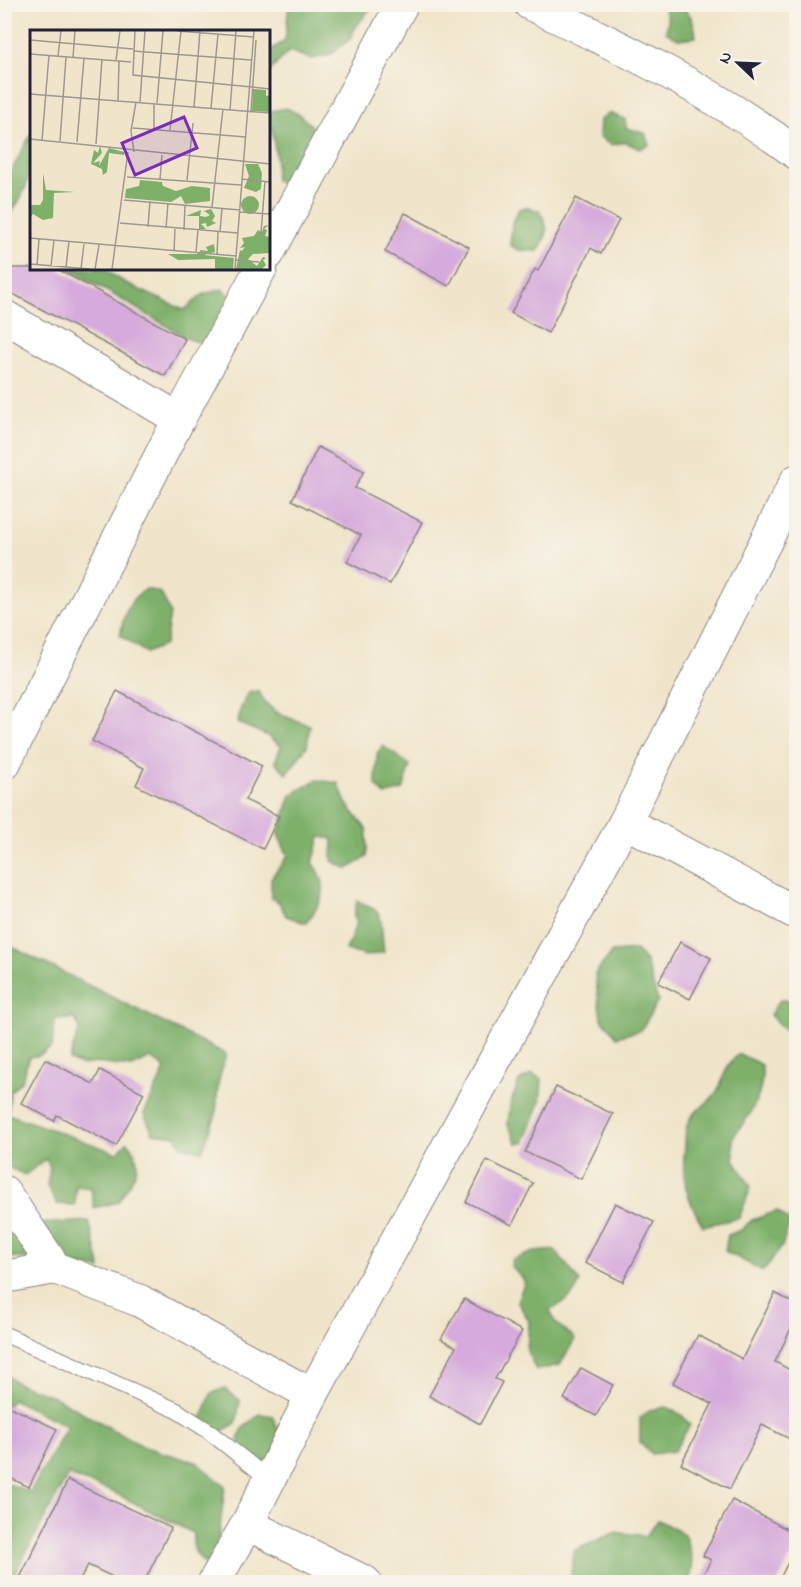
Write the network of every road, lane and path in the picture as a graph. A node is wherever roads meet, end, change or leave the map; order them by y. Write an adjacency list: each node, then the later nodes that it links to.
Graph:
1 (402, 4): 4 (street)
2 (530, 4): 3 (street)
3 (796, 153)
4 (270, 250)
5 (260, 270): 7 (street)
6 (4, 316): 7 (street)
7 (179, 419): 9 (street)
8 (796, 481): 10 (street)
9 (5, 763)
10 (625, 822): 11 (street); 16 (street)
11 (796, 913)
12 (4, 1192): 13 (street)
13 (55, 1268): 14 (street); 16 (street)
14 (4, 1277)
15 (4, 1334): 17 (lane)
16 (312, 1395): 17 (street)
17 (270, 1480): 18 (street)
18 (247, 1524): 19 (street); 20 (street)
19 (214, 1582)
20 (365, 1582)

